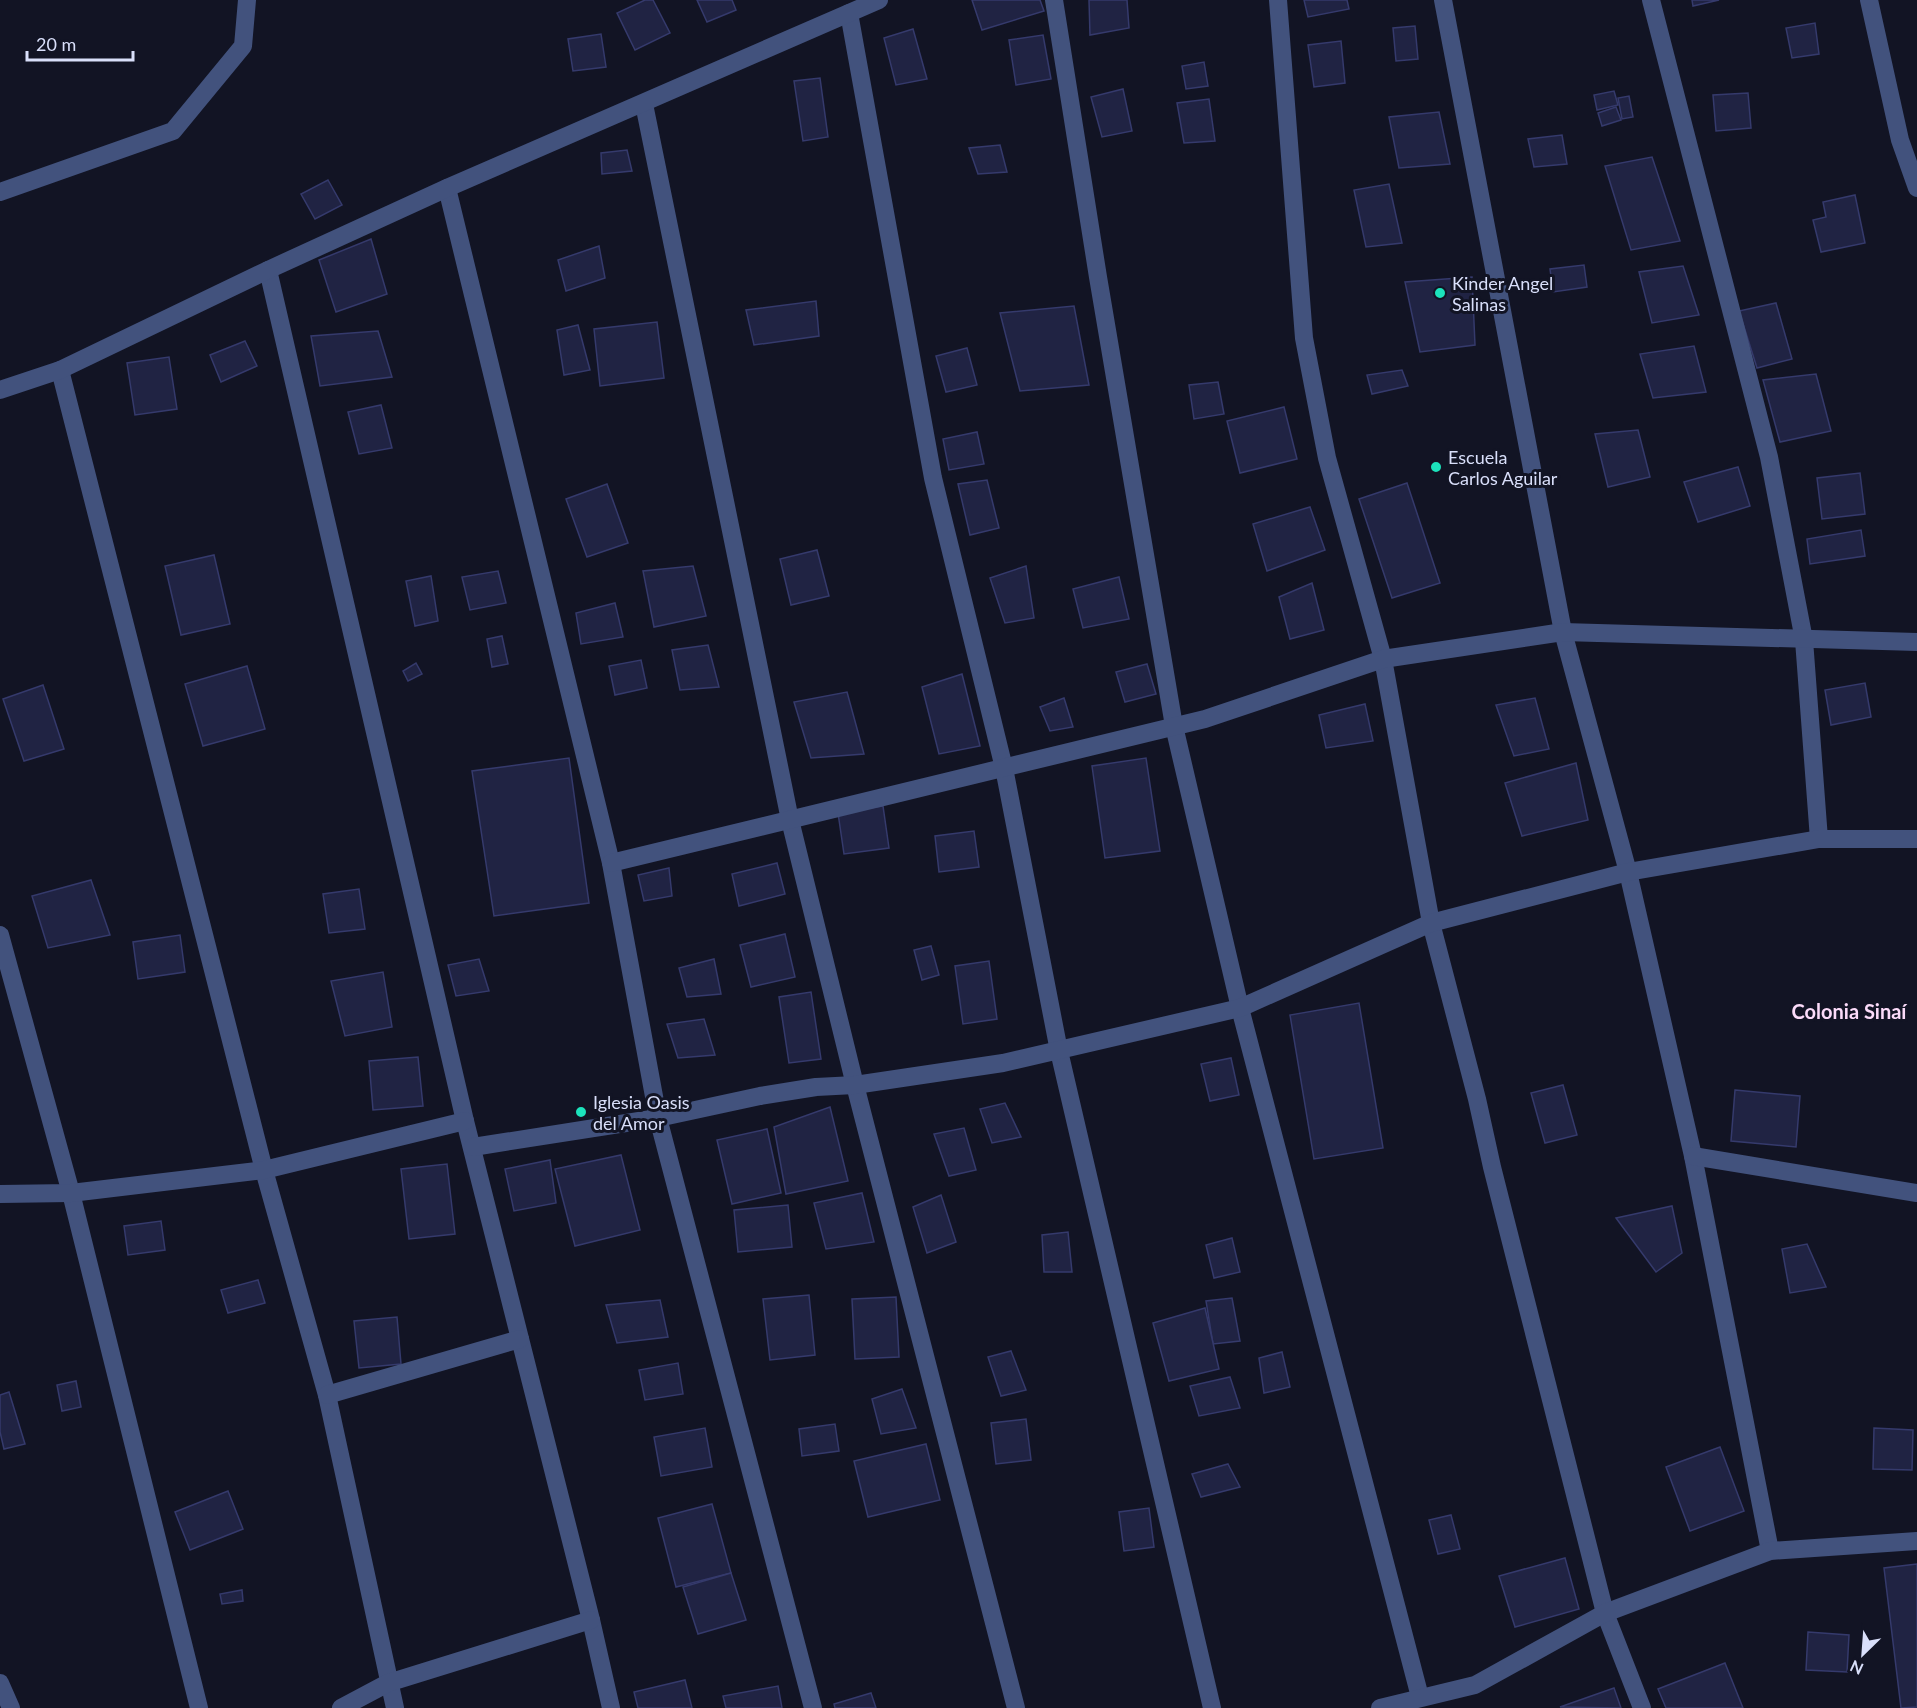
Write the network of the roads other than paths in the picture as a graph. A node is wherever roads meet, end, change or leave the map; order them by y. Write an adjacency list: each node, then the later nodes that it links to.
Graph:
1 (247, 0): 12 (street)
2 (879, 0): 8 (street)
3 (1054, 0): 20 (street)
4 (1278, 0): 19 (street)
5 (1443, 0): 16 (street)
6 (1651, 0): 17 (street)
7 (1869, 0): 11 (street)
8 (849, 13): 9 (street); 21 (street)
9 (644, 104): 10 (street); 22 (street)
10 (447, 188): 13 (street); 25 (street)
11 (1917, 188)
12 (0, 192)
13 (268, 270): 14 (street); 33 (street)
14 (60, 370): 15 (street); 36 (street)
15 (0, 390)
16 (1563, 632): 17 (street); 19 (street); 26 (street)
17 (1804, 640): 18 (street); 23 (street)
18 (1917, 642)
19 (1383, 659): 20 (street); 27 (street)
20 (1174, 726): 21 (street); 29 (street)
21 (1004, 768): 22 (street); 30 (street)
22 (790, 820): 25 (street); 31 (street)
23 (1819, 839): 24 (street); 26 (street)
24 (1917, 839)
25 (610, 863): 32 (street)
26 (1628, 872): 27 (street); 35 (street)
27 (1431, 922): 29 (street); 44 (street)
28 (0, 935): 37 (street)
29 (1240, 1008): 30 (street); 48 (street)
30 (1059, 1051): 31 (street); 56 (street)
31 (855, 1085): 32 (street); 55 (street)
32 (658, 1118): 34 (street); 54 (street)
33 (465, 1121): 34 (street); 36 (street)
34 (472, 1147): 40 (street)
35 (1693, 1156): 38 (street); 43 (street)
36 (264, 1170): 37 (street); 41 (street)
37 (71, 1193): 39 (street); 50 (street)
38 (1917, 1193)
39 (0, 1194)
40 (520, 1339): 41 (street); 45 (street)
41 (327, 1395): 47 (street)
42 (1917, 1541): 43 (street)
43 (1770, 1551): 44 (street)
44 (1605, 1613): 48 (street); 58 (street)
45 (591, 1620): 47 (street); 53 (street)
46 (0, 1683): 49 (street)
47 (388, 1683): 51 (street); 52 (street)
48 (1420, 1697): 57 (street)
49 (11, 1708)
50 (200, 1708)
51 (341, 1708)
52 (395, 1708)
53 (611, 1708)
54 (813, 1708)
55 (1016, 1708)
56 (1212, 1708)
57 (1380, 1708)
58 (1642, 1708)

